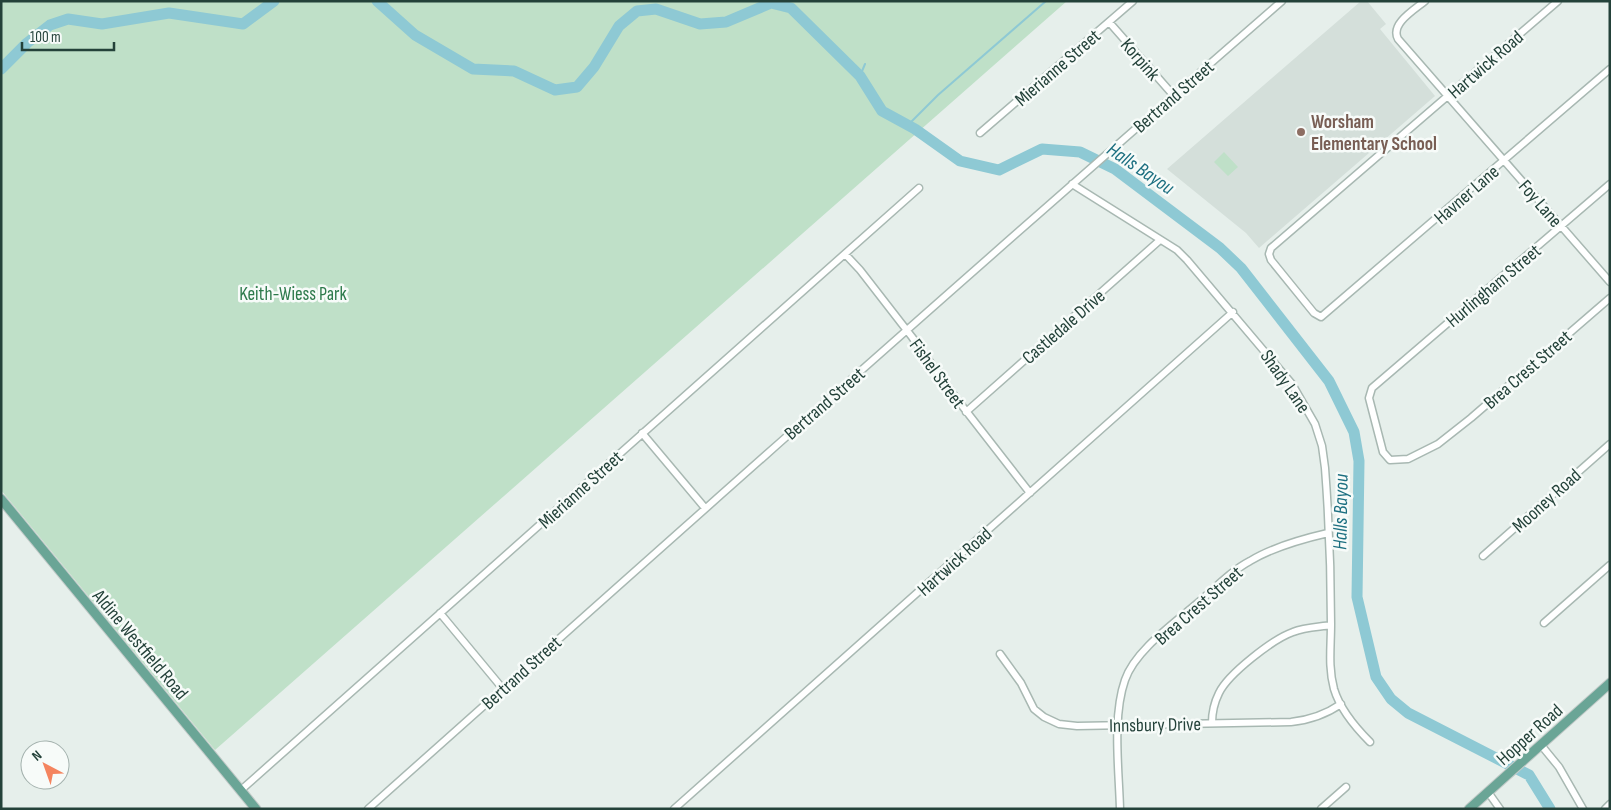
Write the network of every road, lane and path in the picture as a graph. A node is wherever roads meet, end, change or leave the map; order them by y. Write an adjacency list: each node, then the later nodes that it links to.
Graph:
1 (1133, 1): 5 (street, Mierianne Street)
2 (1282, 1): 7 (street, Bertrand Street)
3 (1425, 1): 8 (street, Foy Lane)
4 (1558, 1): 8 (street, Hartwick Road)
5 (1109, 22): 7 (street, Korpink); 9 (street, Mierianne Street)
6 (1610, 69): 10 (street, Havner Lane)
7 (1174, 96): 11 (street, Bertrand Street)
8 (1448, 96): 10 (street, Foy Lane); 20 (street, Hartwick Road)
9 (980, 133)
10 (1504, 161): 14 (street, Foy Lane); 20 (street, Havner Lane)
11 (1072, 184): 15 (street, Shady Lane); 21 (street, Bertrand Street)
12 (1610, 184): 14 (street, Hurlingham Street)
13 (919, 188): 16 (street, Mierianne Street)
14 (1561, 227): 17 (street, Foy Lane); 25 (street, Hurlingham Street)
15 (1160, 240): 19 (street, Shady Lane); 22 (street, Castledale Drive)
16 (845, 254): 21 (street, Fishel Street); 23 (street, Mierianne Street)
17 (1610, 282)
18 (1610, 298): 25 (street, Brea Crest Street)
19 (1233, 312): 26 (street, Hartwick Road); 29 (street, Shady Lane)
20 (1321, 318)
21 (907, 330): 22 (street, Fishel Street); 28 (street, Bertrand Street)
22 (966, 412): 26 (street, Fishel Street)
23 (642, 433): 28 (street); 32 (street, Mierianne Street)
24 (1610, 444): 30 (street, Mooney Road)
25 (1390, 460)
26 (1030, 492): 49 (street, Hartwick Road)
27 (1, 500): 44 (main road, Aldine Westfield Road)
28 (705, 508): 37 (street, Bertrand Street)
29 (1328, 533): 34 (street, Shady Lane); 40 (street, Brea Crest Street)
30 (1483, 556)
31 (1610, 565): 33 (street)
32 (440, 613): 37 (street); 44 (street, Mierianne Street)
33 (1544, 623)
34 (1331, 625): 38 (street, Shady Lane); 39 (street)
35 (1000, 654): 40 (street, Innsbury Drive)
36 (1610, 683): 42 (main road, Hopper Road)
37 (503, 689): 48 (street, Bertrand Street)
38 (1341, 704): 39 (street, Innsbury Drive); 41 (street, Shady Lane)
39 (1212, 723): 40 (street, Innsbury Drive)
40 (1118, 725): 50 (street, Brea Crest Street)
41 (1370, 742)
42 (1541, 745): 45 (main road, Hopper Road); 54 (street)
43 (1346, 786): 51 (street)
44 (241, 790): 47 (main road, Aldine Westfield Road)
45 (1488, 792): 52 (main road, Hopper Road); 53 (street)
46 (1610, 804): 55 (street)
47 (256, 809)
48 (368, 809)
49 (674, 809)
50 (1120, 809)
51 (1321, 809)
52 (1469, 809)
53 (1500, 809)
54 (1583, 809)
55 (1605, 809)

